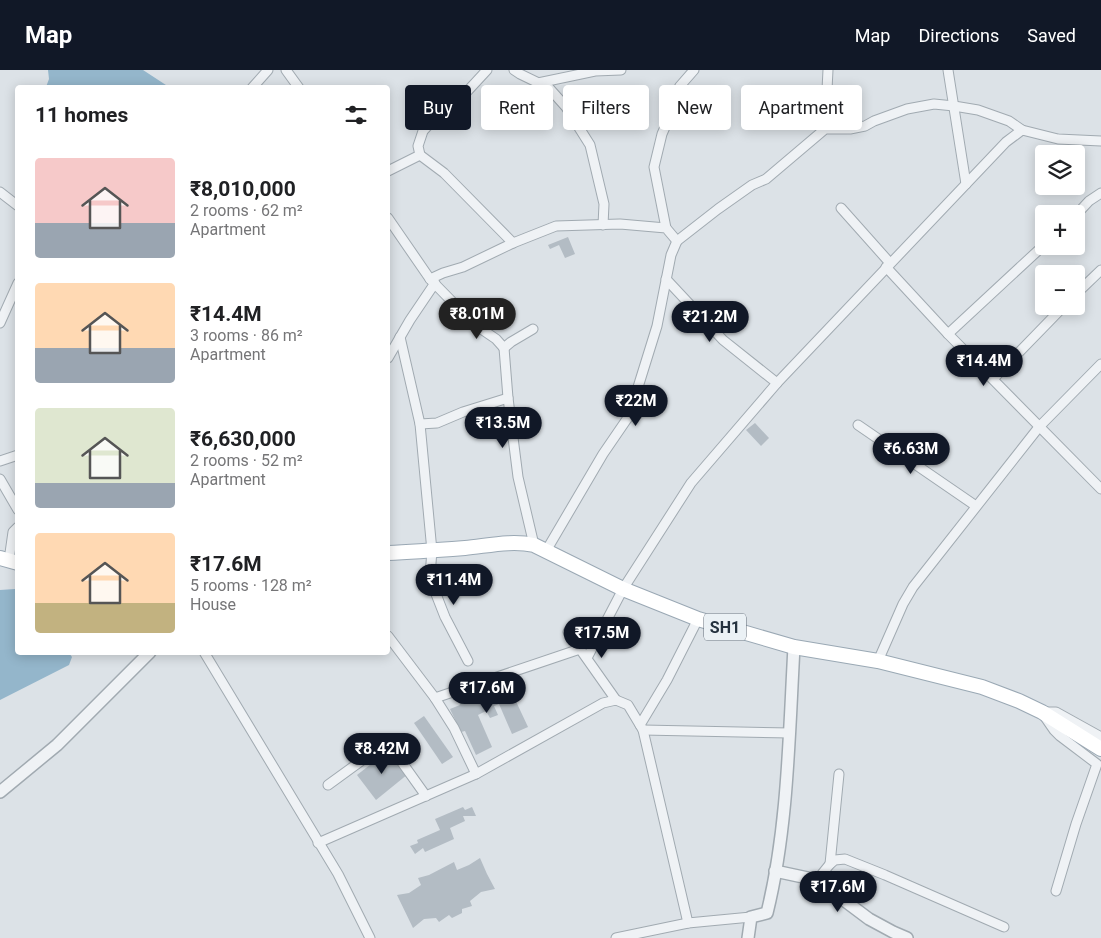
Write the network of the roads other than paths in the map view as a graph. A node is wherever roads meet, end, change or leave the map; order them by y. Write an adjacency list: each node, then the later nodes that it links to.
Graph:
1 (268, 70): 10 (street)
2 (286, 70): 11 (street)
3 (487, 70): 18 (street)
4 (514, 70): 9 (street)
5 (621, 70): 9 (street)
6 (694, 70): 28 (street)
7 (828, 70): 12 (street)
8 (948, 70): 13 (street)
9 (537, 83): 27 (street)
10 (255, 85)
11 (297, 85)
12 (827, 85)
13 (954, 106): 14 (street); 16 (street); 20 (street)
14 (862, 127)
15 (824, 130): 29 (street)
16 (1022, 130): 17 (street); 20 (street)
17 (1101, 141)
18 (420, 155): 19 (street); 30 (street)
19 (390, 170)
20 (966, 184): 32 (street)
21 (0, 192): 23 (street)
22 (1101, 194): 24 (street)
23 (15, 204)
24 (1085, 206)
25 (842, 208): 32 (street)
26 (390, 221): 35 (street)
27 (603, 225): 28 (street); 30 (street)
28 (666, 228): 29 (street)
29 (677, 241): 34 (street)
30 (513, 243): 35 (street)
31 (1035, 253): 41 (street)
32 (888, 265): 41 (street); 47 (street)
33 (1101, 270): 36 (street)
34 (666, 279): 47 (street); 59 (street)
35 (432, 281): 42 (street); 43 (street)
36 (1085, 285)
37 (15, 290): 39 (street)
38 (1055, 315): 46 (street)
39 (0, 323)
40 (533, 329): 43 (street)
41 (948, 334): 46 (street)
42 (400, 337): 44 (street); 49 (street)
43 (504, 348): 48 (street)
44 (390, 354)
45 (1101, 364): 51 (street)
46 (993, 379): 51 (street)
47 (777, 382): 63 (street)
48 (508, 398): 49 (street); 59 (street)
49 (420, 424): 60 (street)
50 (858, 424): 57 (street)
51 (1039, 427): 55 (street); 57 (street)
52 (15, 456): 53 (street)
53 (0, 461)
54 (0, 479): 56 (street)
55 (1101, 489)
56 (15, 505)
57 (976, 506): 73 (street)
58 (15, 530): 62 (street)
59 (540, 548): 60 (main road, SH1); 63 (main road, SH1)
60 (432, 551): 61 (main road, SH1); 72 (street)
61 (390, 553)
62 (9, 560)
63 (623, 589): 64 (main road, SH1); 71 (street)
64 (698, 619): 67 (main road, SH1); 77 (street)
65 (568, 632): 68 (street)
66 (390, 639): 74 (street)
67 (794, 647): 73 (main road, SH1); 78 (street)
68 (580, 649): 71 (street); 74 (street)
69 (147, 655): 85 (street)
70 (206, 655): 87 (street)
71 (587, 658): 75 (street)
72 (468, 661)
73 (878, 662): 76 (main road, SH1)
74 (435, 698): 82 (street)
75 (616, 700): 77 (street); 82 (street)
76 (1042, 712): 79 (street); 80 (main road, SH1); 81 (street)
77 (641, 728): 78 (street); 93 (street)
78 (790, 733): 89 (street)
79 (1101, 737)
80 (1101, 749)
81 (1099, 765): 91 (street)
82 (476, 774): 86 (street)
83 (839, 774): 88 (street)
84 (328, 784): 86 (street)
85 (0, 792)
86 (426, 796): 87 (street)
87 (318, 843): 95 (street)
88 (830, 864): 90 (street); 94 (street)
89 (775, 871): 90 (street); 92 (street)
90 (817, 880): 98 (street)
91 (1056, 891)
92 (751, 917): 93 (street); 97 (street)
93 (688, 923): 96 (street)
94 (1004, 927)
95 (370, 938)
96 (616, 938)
97 (748, 938)
98 (906, 938)

